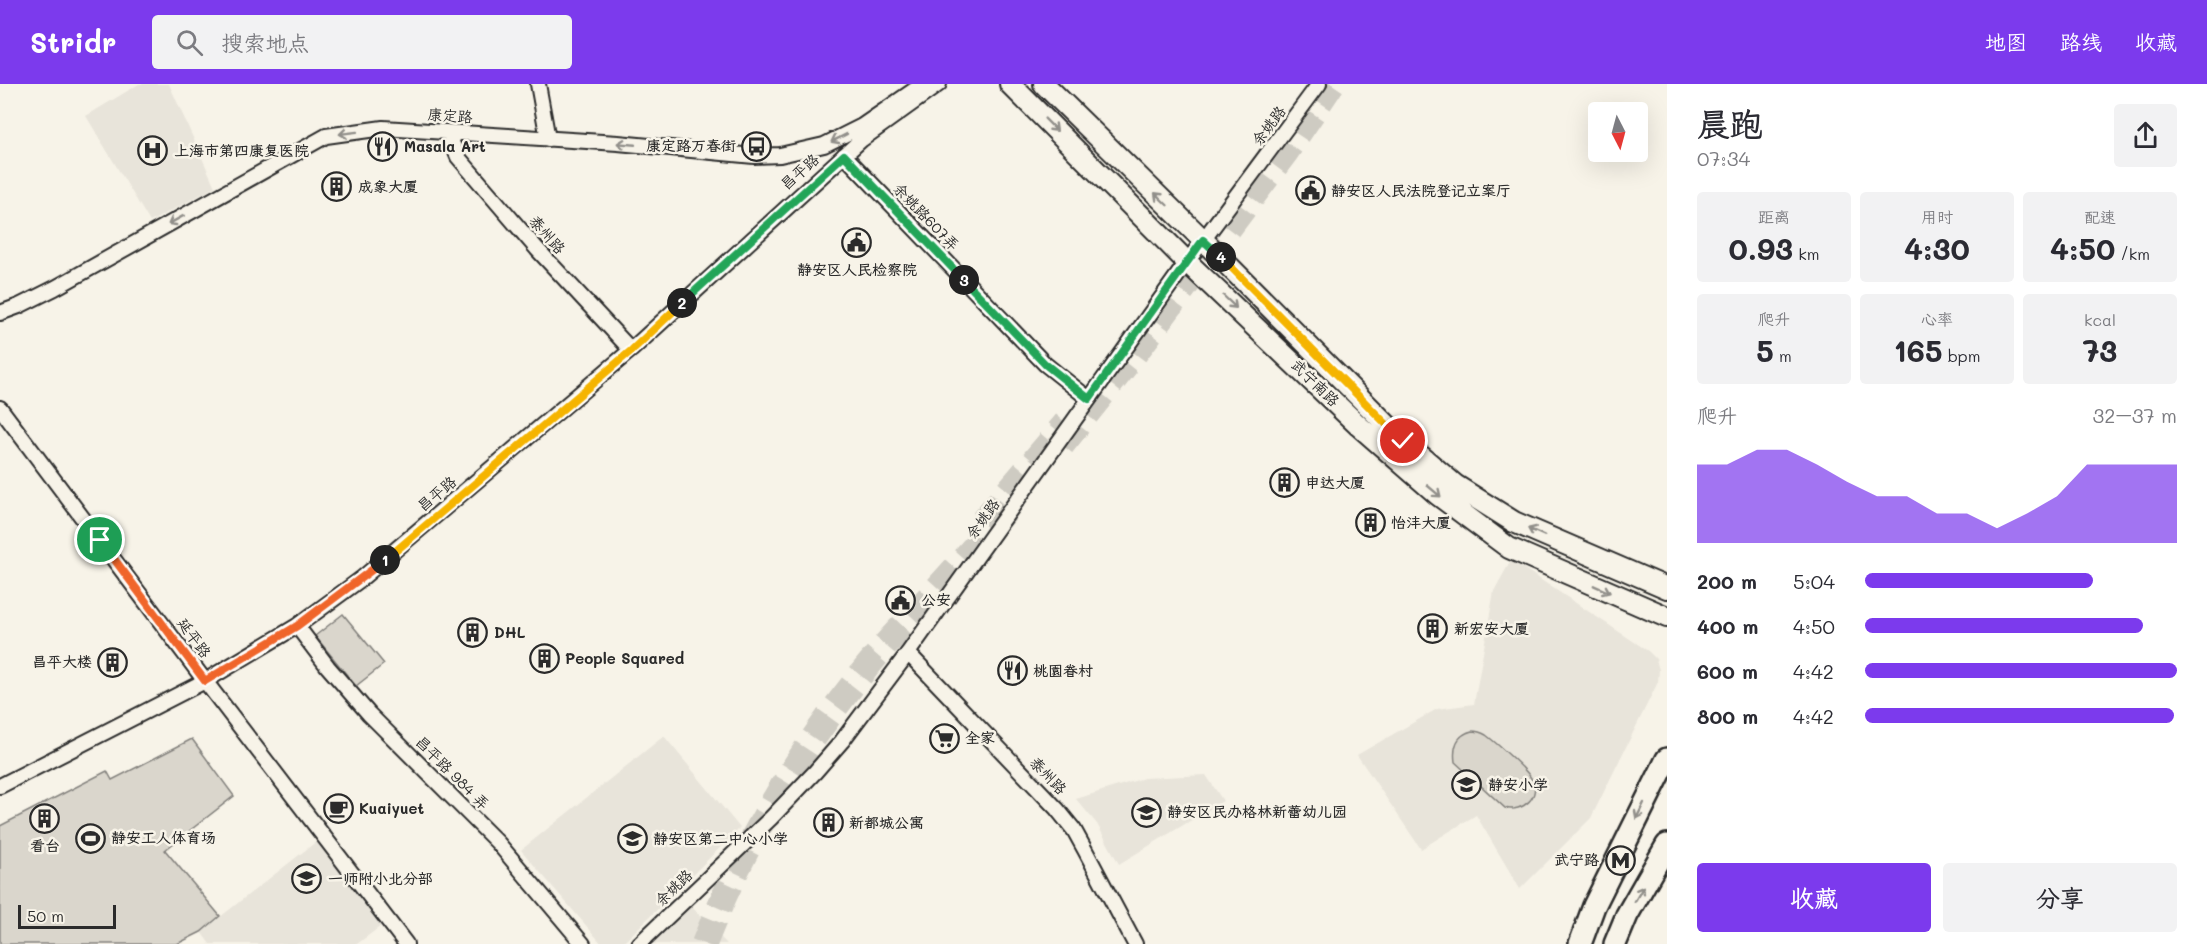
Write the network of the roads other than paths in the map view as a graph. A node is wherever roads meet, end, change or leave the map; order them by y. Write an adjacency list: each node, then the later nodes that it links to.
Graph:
1 (538, 84): 8 (street)
2 (923, 84): 8 (street, 康定路, one-way to 8)
3 (939, 84): 9 (street)
4 (1010, 84): 11 (main road, 武宁南路, one-way to 11)
5 (1044, 84): 10 (main road, 武宁南路, one-way to 5)
6 (1319, 84): 10 (street, 余姚路)
7 (448, 133): 8 (street, 康定路); 12 (street, 康定路, one-way to 12); 13 (street, 泰州路)
8 (548, 139)
9 (844, 155): 13 (street, 昌平路); 14 (street, 余姚路607弄)
10 (1203, 240): 11 (street, 余姚路); 16 (main road, 武宁南路, one-way to 10)
11 (1187, 262): 14 (street, 余姚路); 17 (main road, 武宁南路, one-way to 17)
12 (0, 313)
13 (632, 350): 18 (street, 昌平路)
14 (1089, 399): 19 (street, 余姚路)
15 (0, 408): 20 (street, 延平路)
16 (1667, 588)
17 (1667, 617)
18 (297, 626): 20 (street, 昌平路); 25 (street, 昌平路 984 弄)
19 (908, 652): 26 (street, 余姚路); 27 (street, 泰州路)
20 (205, 681): 22 (street, 昌平路); 24 (street, 延平路)
21 (1667, 759): 28 (main road, one-way to 28)
22 (0, 786)
23 (1667, 845): 29 (main road, one-way to 23)
24 (406, 944)
25 (583, 944)
26 (639, 944)
27 (1135, 944)
28 (1580, 944)
29 (1615, 944)

